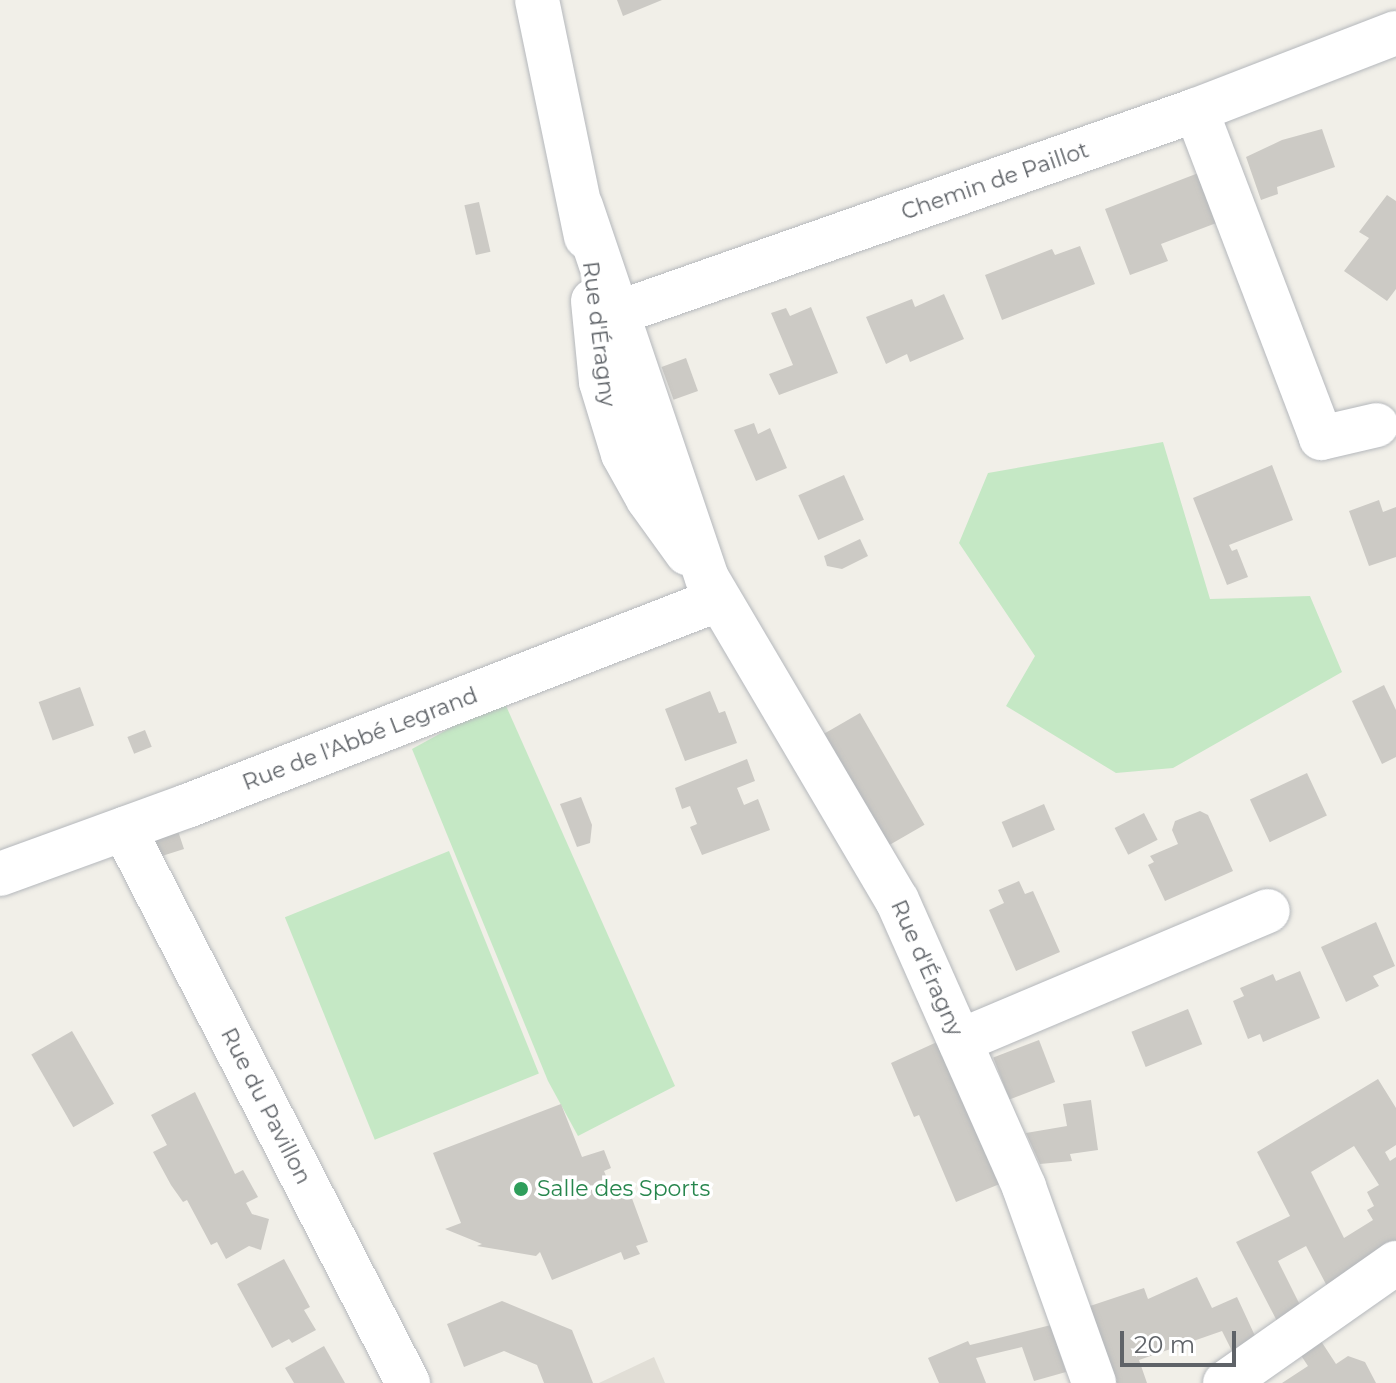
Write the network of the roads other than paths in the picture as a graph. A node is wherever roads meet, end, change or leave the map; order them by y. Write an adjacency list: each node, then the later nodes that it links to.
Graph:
1 (537, 0): 4 (street, Rue d'Éragny)
2 (1396, 33): 3 (street, Chemin de Paillot)
3 (1196, 110): 4 (street, Chemin de Paillot); 5 (street)
4 (608, 322): 6 (street, Rue d'Éragny)
5 (1377, 425)
6 (712, 589): 7 (street, Rue de l'Abbé Legrand); 10 (street, Rue d'Éragny)
7 (124, 829): 8 (street, Rue de l'Abbé Legrand); 12 (street, Rue du Pavillon)
8 (0, 874)
9 (1268, 911): 10 (street)
10 (960, 1041): 13 (street, Rue d'Éragny)
11 (1396, 1263): 14 (street)
12 (408, 1383)
13 (1094, 1383)
14 (1225, 1383)

